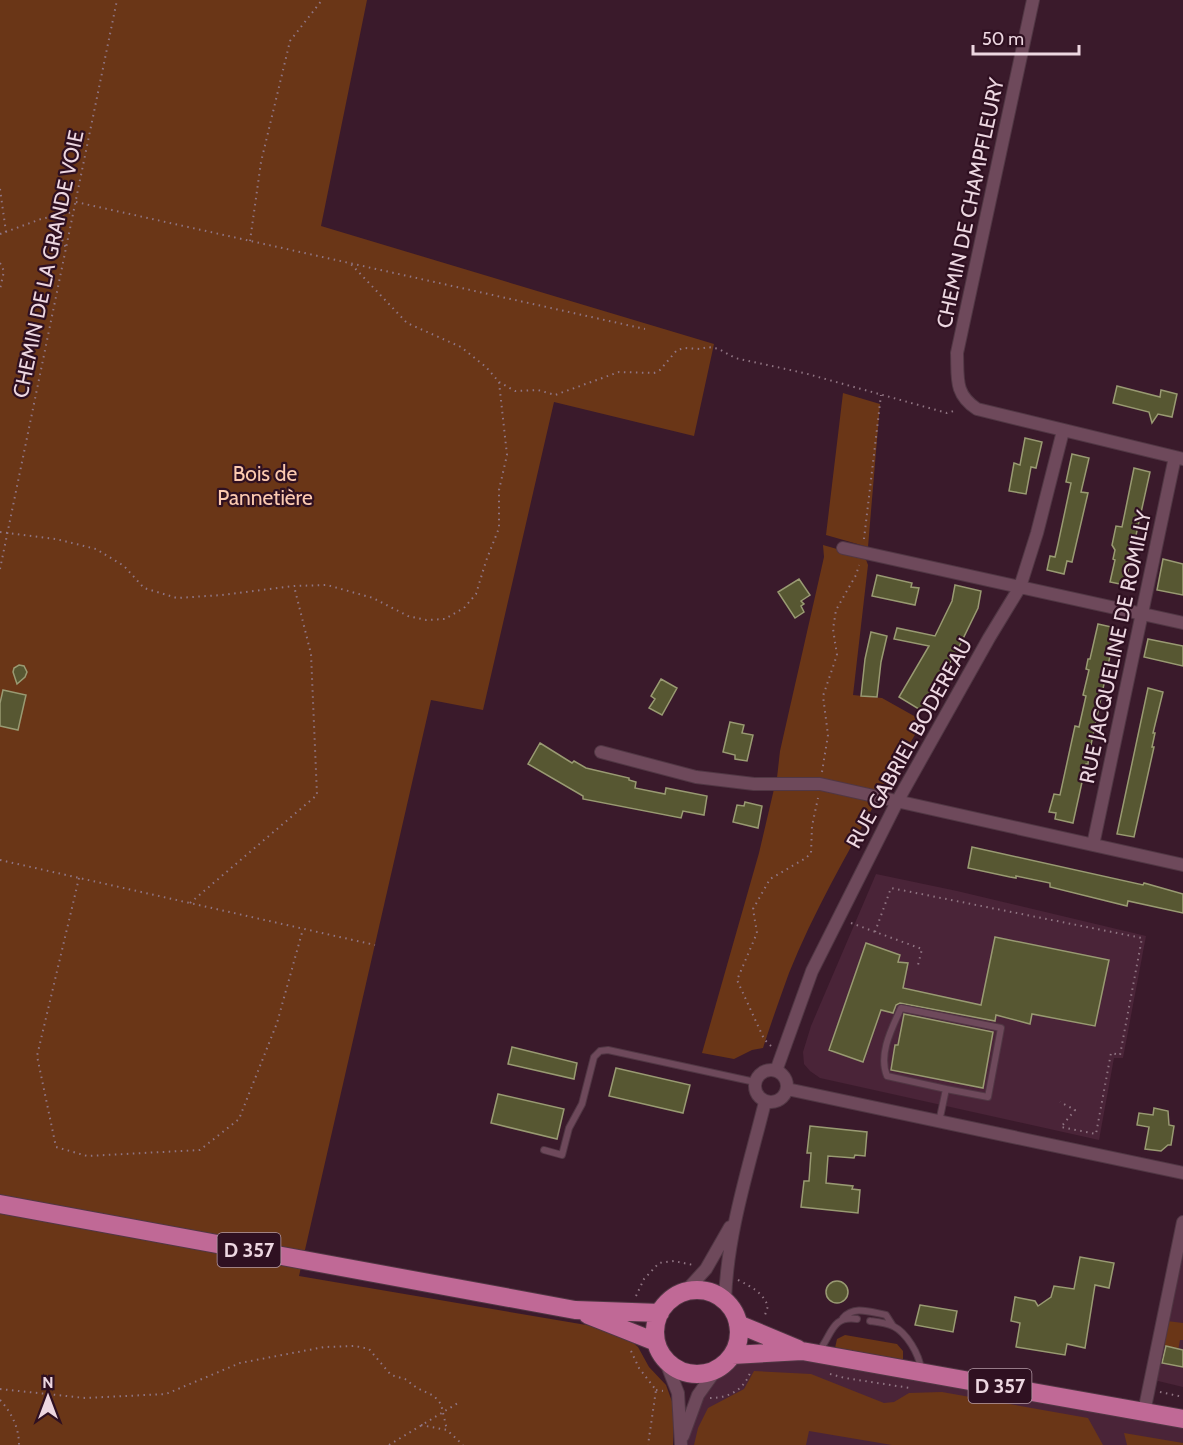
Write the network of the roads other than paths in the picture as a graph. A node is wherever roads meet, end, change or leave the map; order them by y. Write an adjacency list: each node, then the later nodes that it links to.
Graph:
1 (1033, 0): 2 (street, CHEMIN DE CHAMPFLEURY)
2 (1063, 430): 3 (street); 5 (street, RUE GABRIEL BODEREAU)
3 (1179, 458): 6 (street, RUE JACQUELINE DE ROMILLY)
4 (843, 548): 5 (street)
5 (1020, 587): 6 (street); 9 (street, RUE GABRIEL BODEREAU)
6 (1142, 614): 7 (street); 10 (street, RUE JACQUELINE DE ROMILLY)
7 (1183, 623)
8 (602, 752): 9 (street)
9 (898, 800): 10 (street); 12 (street, RUE GABRIEL BODEREAU)
10 (1093, 845): 11 (street)
11 (1183, 865)
12 (776, 1071): 13 (street); 14 (street)
13 (755, 1082): 16 (street); 18 (lane)
14 (787, 1089): 16 (street); 17 (street)
15 (946, 1089): 15 (lane); 17 (lane)
16 (765, 1101): 21 (street)
17 (939, 1122): 19 (street)
18 (544, 1150)
19 (1183, 1173)
20 (0, 1204): 25 (main road, D 357)
21 (736, 1218): 23 (street); 24 (street)
22 (1183, 1222): 38 (street)
23 (685, 1292): 24 (main road); 26 (main road)
24 (725, 1301): 30 (main road)
25 (575, 1310): 26 (main road, D 357); 32 (main road, D 357)
26 (660, 1313): 32 (main road)
27 (843, 1318): 28 (lane); 31 (lane); 33 (lane)
28 (857, 1319)
29 (870, 1321): 31 (lane)
30 (738, 1324): 33 (main road, D 357); 34 (main road)
31 (893, 1326): 37 (lane)
32 (656, 1342): 35 (main road)
33 (810, 1353): 34 (main road, D 357); 37 (main road, D 357)
34 (732, 1355): 36 (main road)
35 (665, 1360): 36 (main road); 40 (street)
36 (716, 1370): 40 (street)
37 (921, 1372): 38 (main road, D 357)
38 (1144, 1412): 39 (main road, D 357)
39 (1183, 1419)
40 (682, 1443)

